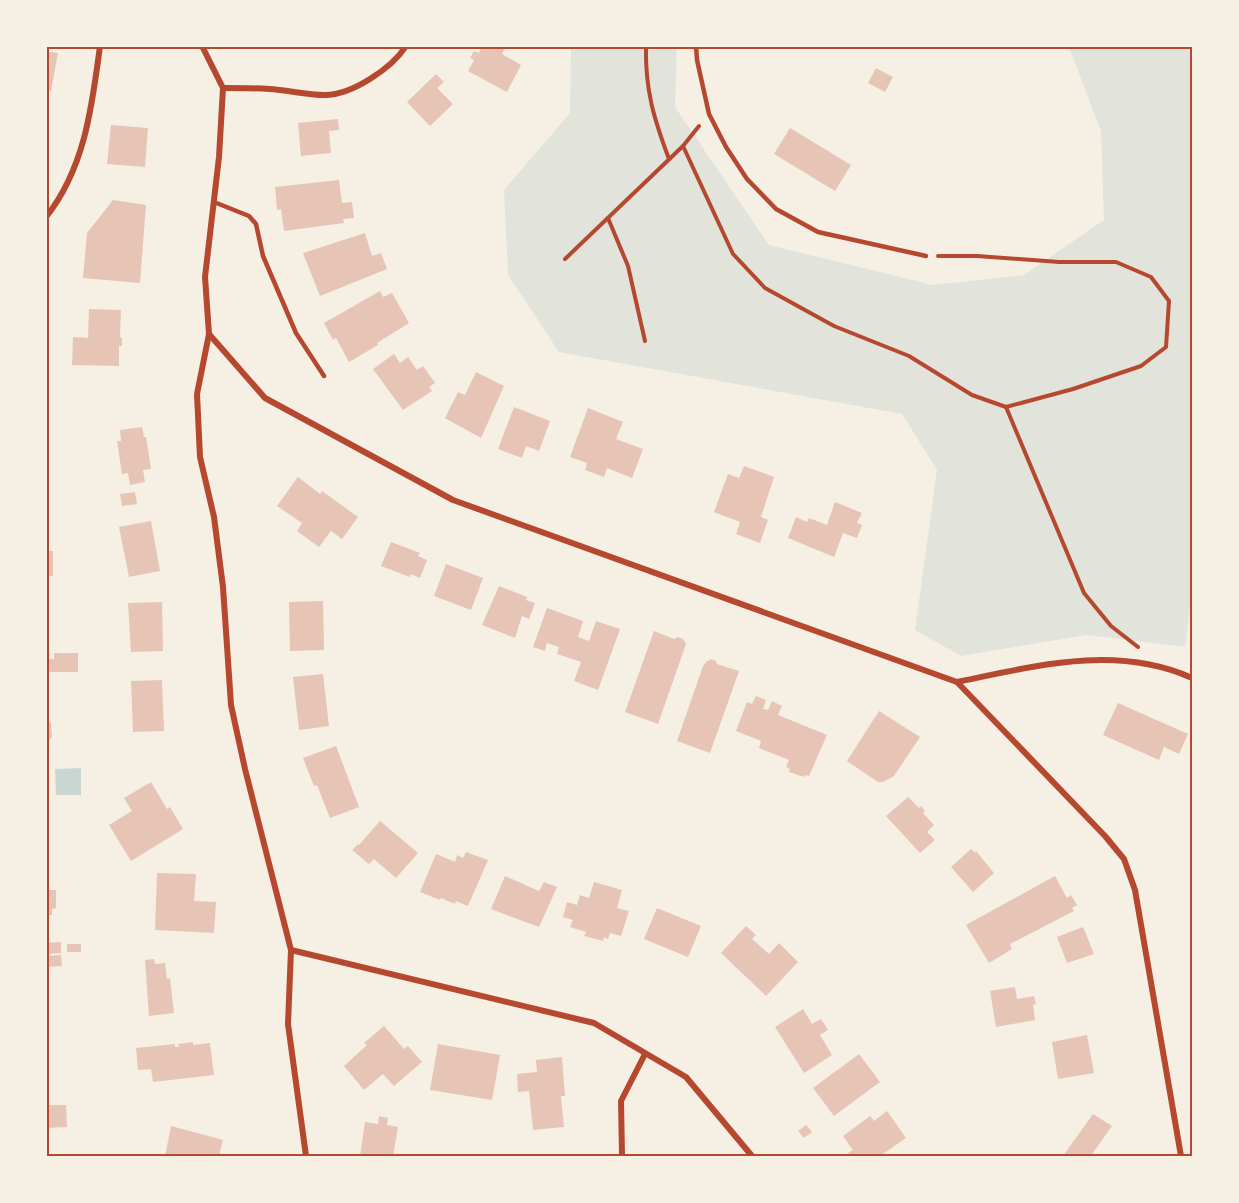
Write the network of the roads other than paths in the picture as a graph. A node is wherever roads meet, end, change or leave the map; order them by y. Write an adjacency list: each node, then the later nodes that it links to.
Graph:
1 (100, 46): 7 (street)
2 (202, 46): 5 (street)
3 (406, 46): 5 (street)
4 (696, 46): 8 (lane)
5 (223, 88): 6 (street)
6 (214, 202): 9 (street); 10 (lane)
7 (46, 217)
8 (926, 256)
9 (209, 334): 12 (street); 13 (street)
10 (324, 375)
11 (1192, 678): 12 (street)
12 (957, 682): 18 (street)
13 (291, 950): 14 (street); 15 (street)
14 (645, 1054): 16 (street); 17 (street)
15 (306, 1156)
16 (622, 1156)
17 (752, 1156)
18 (1181, 1156)

